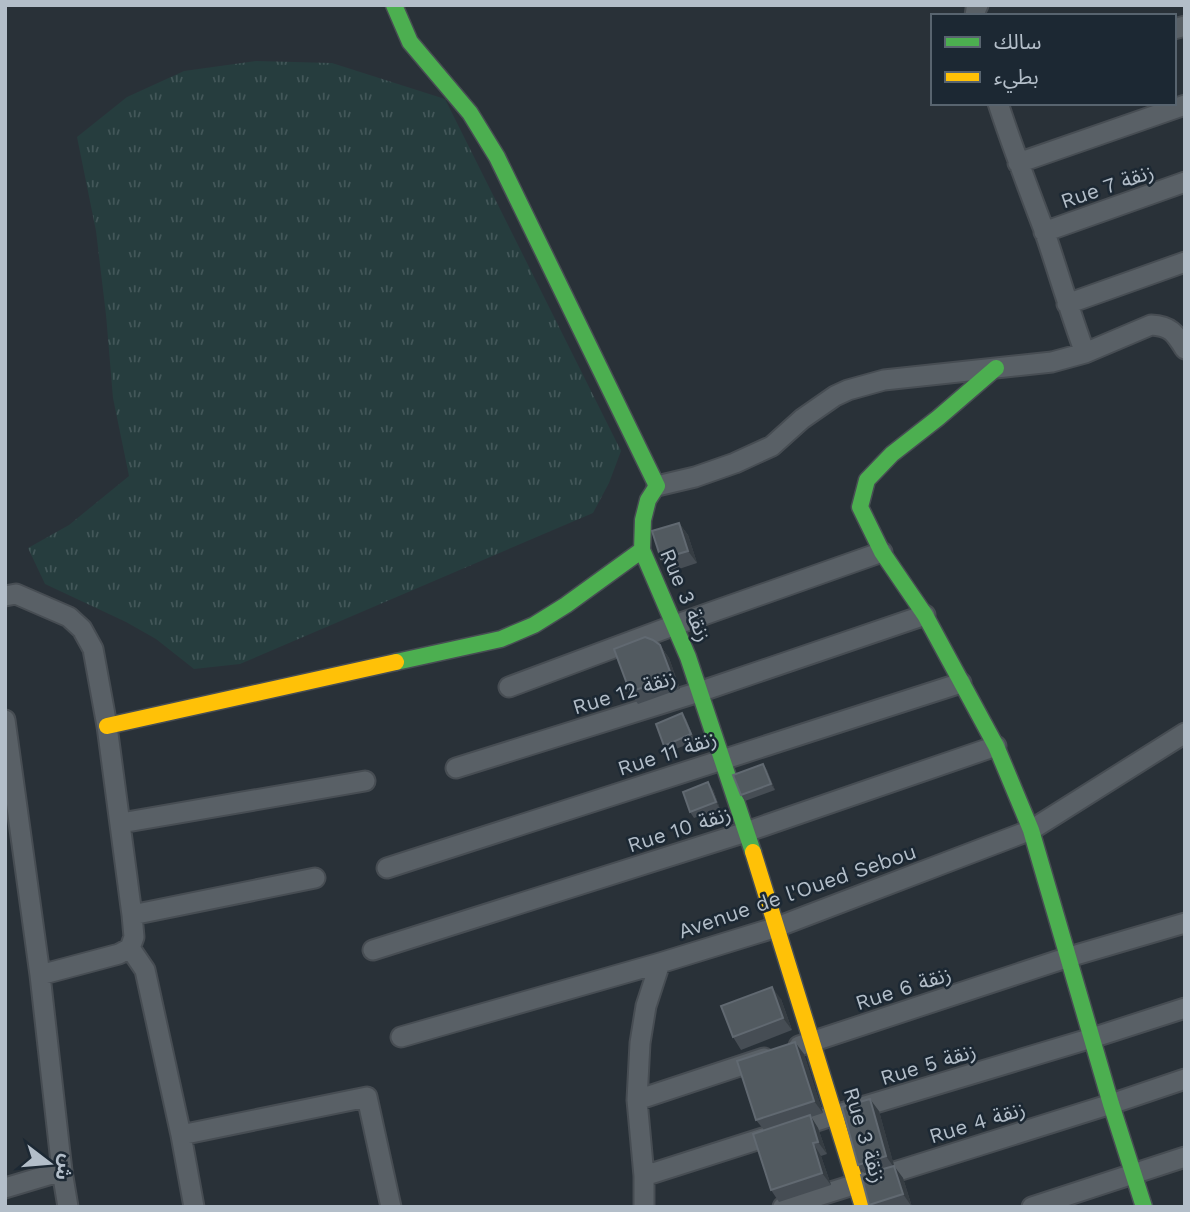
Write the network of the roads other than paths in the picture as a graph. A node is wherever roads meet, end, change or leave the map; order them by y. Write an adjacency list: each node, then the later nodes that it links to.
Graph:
1 (394, 5): 12 (street)
2 (999, 105): 4 (street)
3 (1185, 105): 4 (street)
4 (1017, 163): 6 (street)
5 (1185, 182): 6 (street, Rue 7 زنقة)
6 (1044, 232): 8 (street)
7 (1185, 262): 8 (street)
8 (1067, 304): 10 (street)
9 (1184, 345): 10 (street)
10 (1085, 353): 11 (street)
11 (996, 368): 12 (street); 14 (street)
12 (657, 486): 13 (street, Rue 3 زنقة)
13 (642, 550): 17 (street, Rue 3 زنقة); 22 (street)
14 (882, 552): 16 (street); 17 (street)
15 (5, 596): 22 (street)
16 (925, 615): 18 (street); 20 (street, Rue 12 زنقة)
17 (675, 625): 19 (street); 20 (street, Rue 3 زنقة)
18 (961, 683): 24 (street); 25 (street, Rue 11 زنقة)
19 (509, 687)
20 (699, 692): 25 (street, Rue 3 زنقة); 26 (street, Rue 12 زنقة)
21 (5, 720): 40 (street)
22 (107, 726): 28 (street)
23 (1185, 733): 29 (street, Avenue de l'Oued Sebou)
24 (996, 746): 29 (street); 30 (street, Rue 10 زنقة)
25 (721, 760): 30 (street, Rue 3 زنقة); 31 (street, Rue 11 زنقة)
26 (456, 768)
27 (365, 781): 28 (street)
28 (121, 822): 33 (street)
29 (1031, 830): 35 (street, Avenue de l'Oued Sebou); 38 (street)
30 (746, 832): 35 (street, Rue 3 زنقة); 37 (street, Rue 10 زنقة)
31 (387, 868)
32 (315, 878): 33 (street)
33 (132, 915): 36 (street)
34 (1185, 923): 38 (street, Rue 6 زنقة)
35 (777, 927): 39 (street, Avenue de l'Oued Sebou); 44 (street, Rue 3 زنقة)
36 (130, 948): 40 (street); 49 (street)
37 (373, 950)
38 (1069, 957): 43 (street); 44 (street, Rue 6 زنقة)
39 (660, 963): 42 (street, Avenue de l'Oued Sebou); 46 (street)
40 (40, 975): 51 (street)
41 (1185, 1007): 43 (street, Rue 5 زنقة)
42 (401, 1037)
43 (1092, 1038): 47 (street); 48 (street, Rue 5 زنقة)
44 (811, 1042): 46 (street, Rue 6 زنقة); 48 (street, Rue 3 زنقة)
45 (1185, 1079): 47 (street, Rue 4 زنقة)
46 (637, 1100): 53 (street)
47 (1111, 1104): 52 (street); 54 (street, Rue 4 زنقة)
48 (835, 1115): 53 (street, Rue 5 زنقة); 54 (street, Rue 3 زنقة)
49 (181, 1135): 57 (street); 58 (street)
50 (1185, 1157): 52 (street)
51 (62, 1171): 55 (street); 56 (street)
52 (1134, 1174): 62 (street); 63 (street)
53 (644, 1176): 59 (street)
54 (857, 1184): 60 (street, Rue 4 زنقة); 61 (street, Rue 3 زنقة)
55 (5, 1188)
56 (68, 1207)
57 (194, 1207)
58 (391, 1207)
59 (644, 1207)
60 (783, 1207)
61 (863, 1207)
62 (1032, 1207)
63 (1144, 1207)

